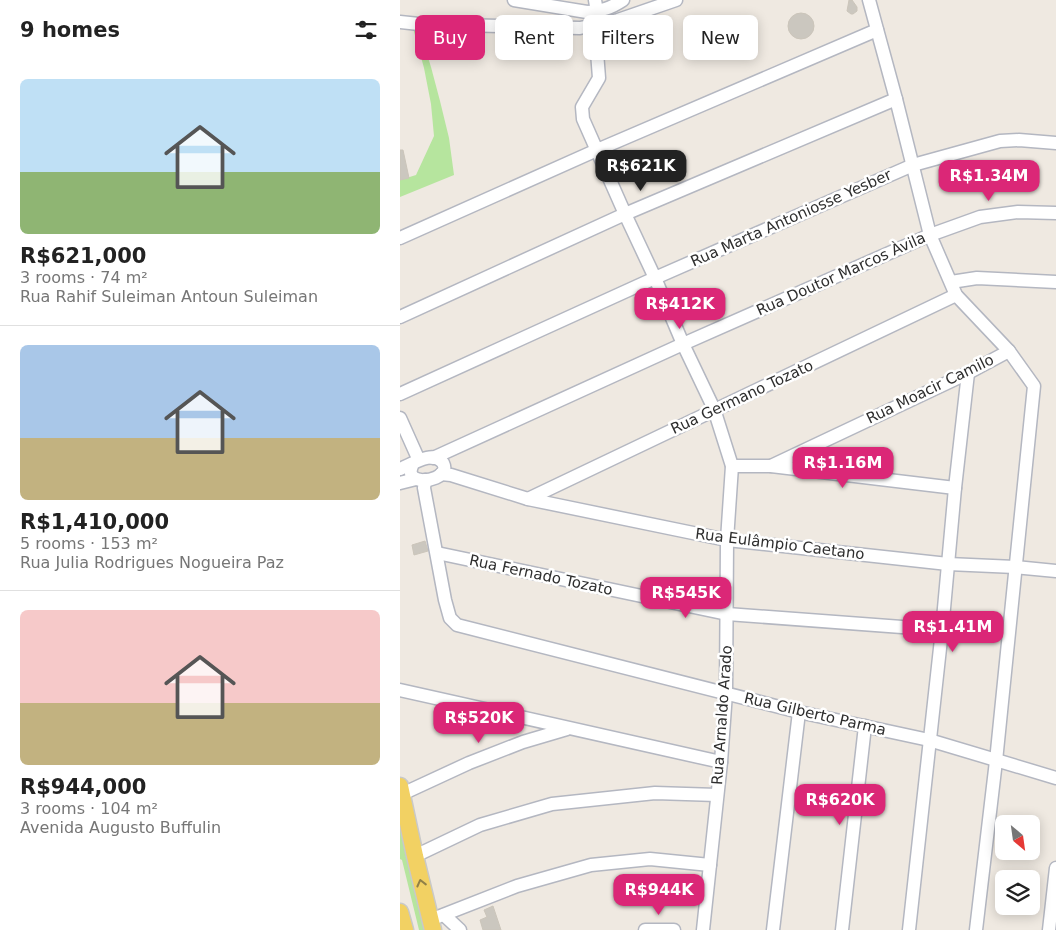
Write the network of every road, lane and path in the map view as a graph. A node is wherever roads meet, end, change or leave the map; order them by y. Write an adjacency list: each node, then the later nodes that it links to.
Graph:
1 (514, 0): 5 (street)
2 (623, 0): 5 (street)
3 (676, 0): 6 (street)
4 (869, 0): 9 (street)
5 (596, 6)
6 (632, 15)
7 (400, 22): 8 (street)
8 (583, 28)
9 (876, 30): 11 (street); 13 (street)
10 (598, 60): 13 (street, Rua Arnaldo Arado)
11 (896, 99): 14 (street); 16 (street)
12 (1056, 143): 14 (street, Rua Marta Antoniosse Yesber)
13 (596, 150): 16 (street, Rua Arnaldo Arado); 18 (street)
14 (913, 165): 17 (street); 19 (street, Rua Marta Antoniosse Yesber)
15 (1056, 213): 17 (street, Rua Doutor Marcos Àvila)
16 (624, 214): 19 (street, Rua Arnaldo Arado); 23 (street)
17 (930, 235): 20 (street); 24 (street, Rua Doutor Marcos Àvila)
18 (400, 238)
19 (655, 278): 24 (street, Rua Arnaldo Arado); 27 (street, Rua Marta Antoniosse Yesber)
20 (951, 282): 21 (street); 22 (street)
21 (1056, 282)
22 (956, 295): 25 (street); 28 (street, Rua Germano Tozato)
23 (400, 317)
24 (682, 344): 28 (street, Rua Arnaldo Arado); 31 (street, Rua Doutor Marcos Àvila)
25 (1009, 351): 26 (street, Rua Moacir Camilo); 42 (street)
26 (968, 373): 33 (street, Rua Moacir Camilo); 37 (street)
27 (400, 394)
28 (714, 409): 32 (street, Rua Arnaldo Arado); 38 (street, Rua Germano Tozato)
29 (400, 418): 30 (street)
30 (417, 460): 31 (street); 34 (street); 35 (street)
31 (442, 465): 35 (street); 38 (street, Rua Eulâmpio Caetano)
32 (732, 466): 33 (street); 39 (street, Rua Arnaldo Arado)
33 (771, 466): 37 (street)
34 (400, 469)
35 (421, 482): 36 (street); 40 (street)
36 (400, 483)
37 (955, 488): 41 (street)
38 (528, 499): 39 (street, Rua Eulâmpio Caetano)
39 (727, 540): 41 (street, Rua Eulâmpio Caetano); 44 (street, Rua Arnaldo Arado)
40 (437, 553): 44 (street, Rua Fernado Tozato); 47 (street, Rua Gilberto Parma)
41 (948, 564): 42 (street, Rua Eulâmpio Caetano); 45 (street)
42 (1015, 567): 43 (street, Rua Eulâmpio Caetano); 52 (street)
43 (1056, 571)
44 (727, 614): 45 (street, Rua Fernado Tozato); 47 (street, Rua Arnaldo Arado)
45 (942, 630): 51 (street)
46 (400, 690): 50 (street)
47 (726, 693): 48 (street, Rua Gilberto Parma); 53 (street, Rua Arnaldo Arado)
48 (799, 712): 49 (street, Rua Gilberto Parma); 67 (street)
49 (866, 726): 51 (street, Rua Gilberto Parma); 68 (street)
50 (569, 728): 53 (street); 55 (street)
51 (929, 740): 52 (street, Rua Gilberto Parma); 69 (street)
52 (996, 761): 54 (street, Rua Gilberto Parma); 70 (street)
53 (721, 762): 56 (street, Rua Arnaldo Arado)
54 (1056, 778)
55 (401, 790): 57 (main road)
56 (717, 796): 57 (street); 58 (street, Rua Arnaldo Arado)
57 (414, 856): 61 (main road, one-way to 57)
58 (710, 865): 61 (street); 66 (street, Rua Arnaldo Arado)
59 (1056, 868): 71 (street)
60 (400, 912): 62 (main road)
61 (436, 922): 63 (street)
62 (405, 930)
63 (460, 930)
64 (645, 930): 65 (street)
65 (674, 930)
66 (704, 930)
67 (773, 930)
68 (842, 930)
69 (909, 930)
70 (976, 930)
71 (1049, 930)

